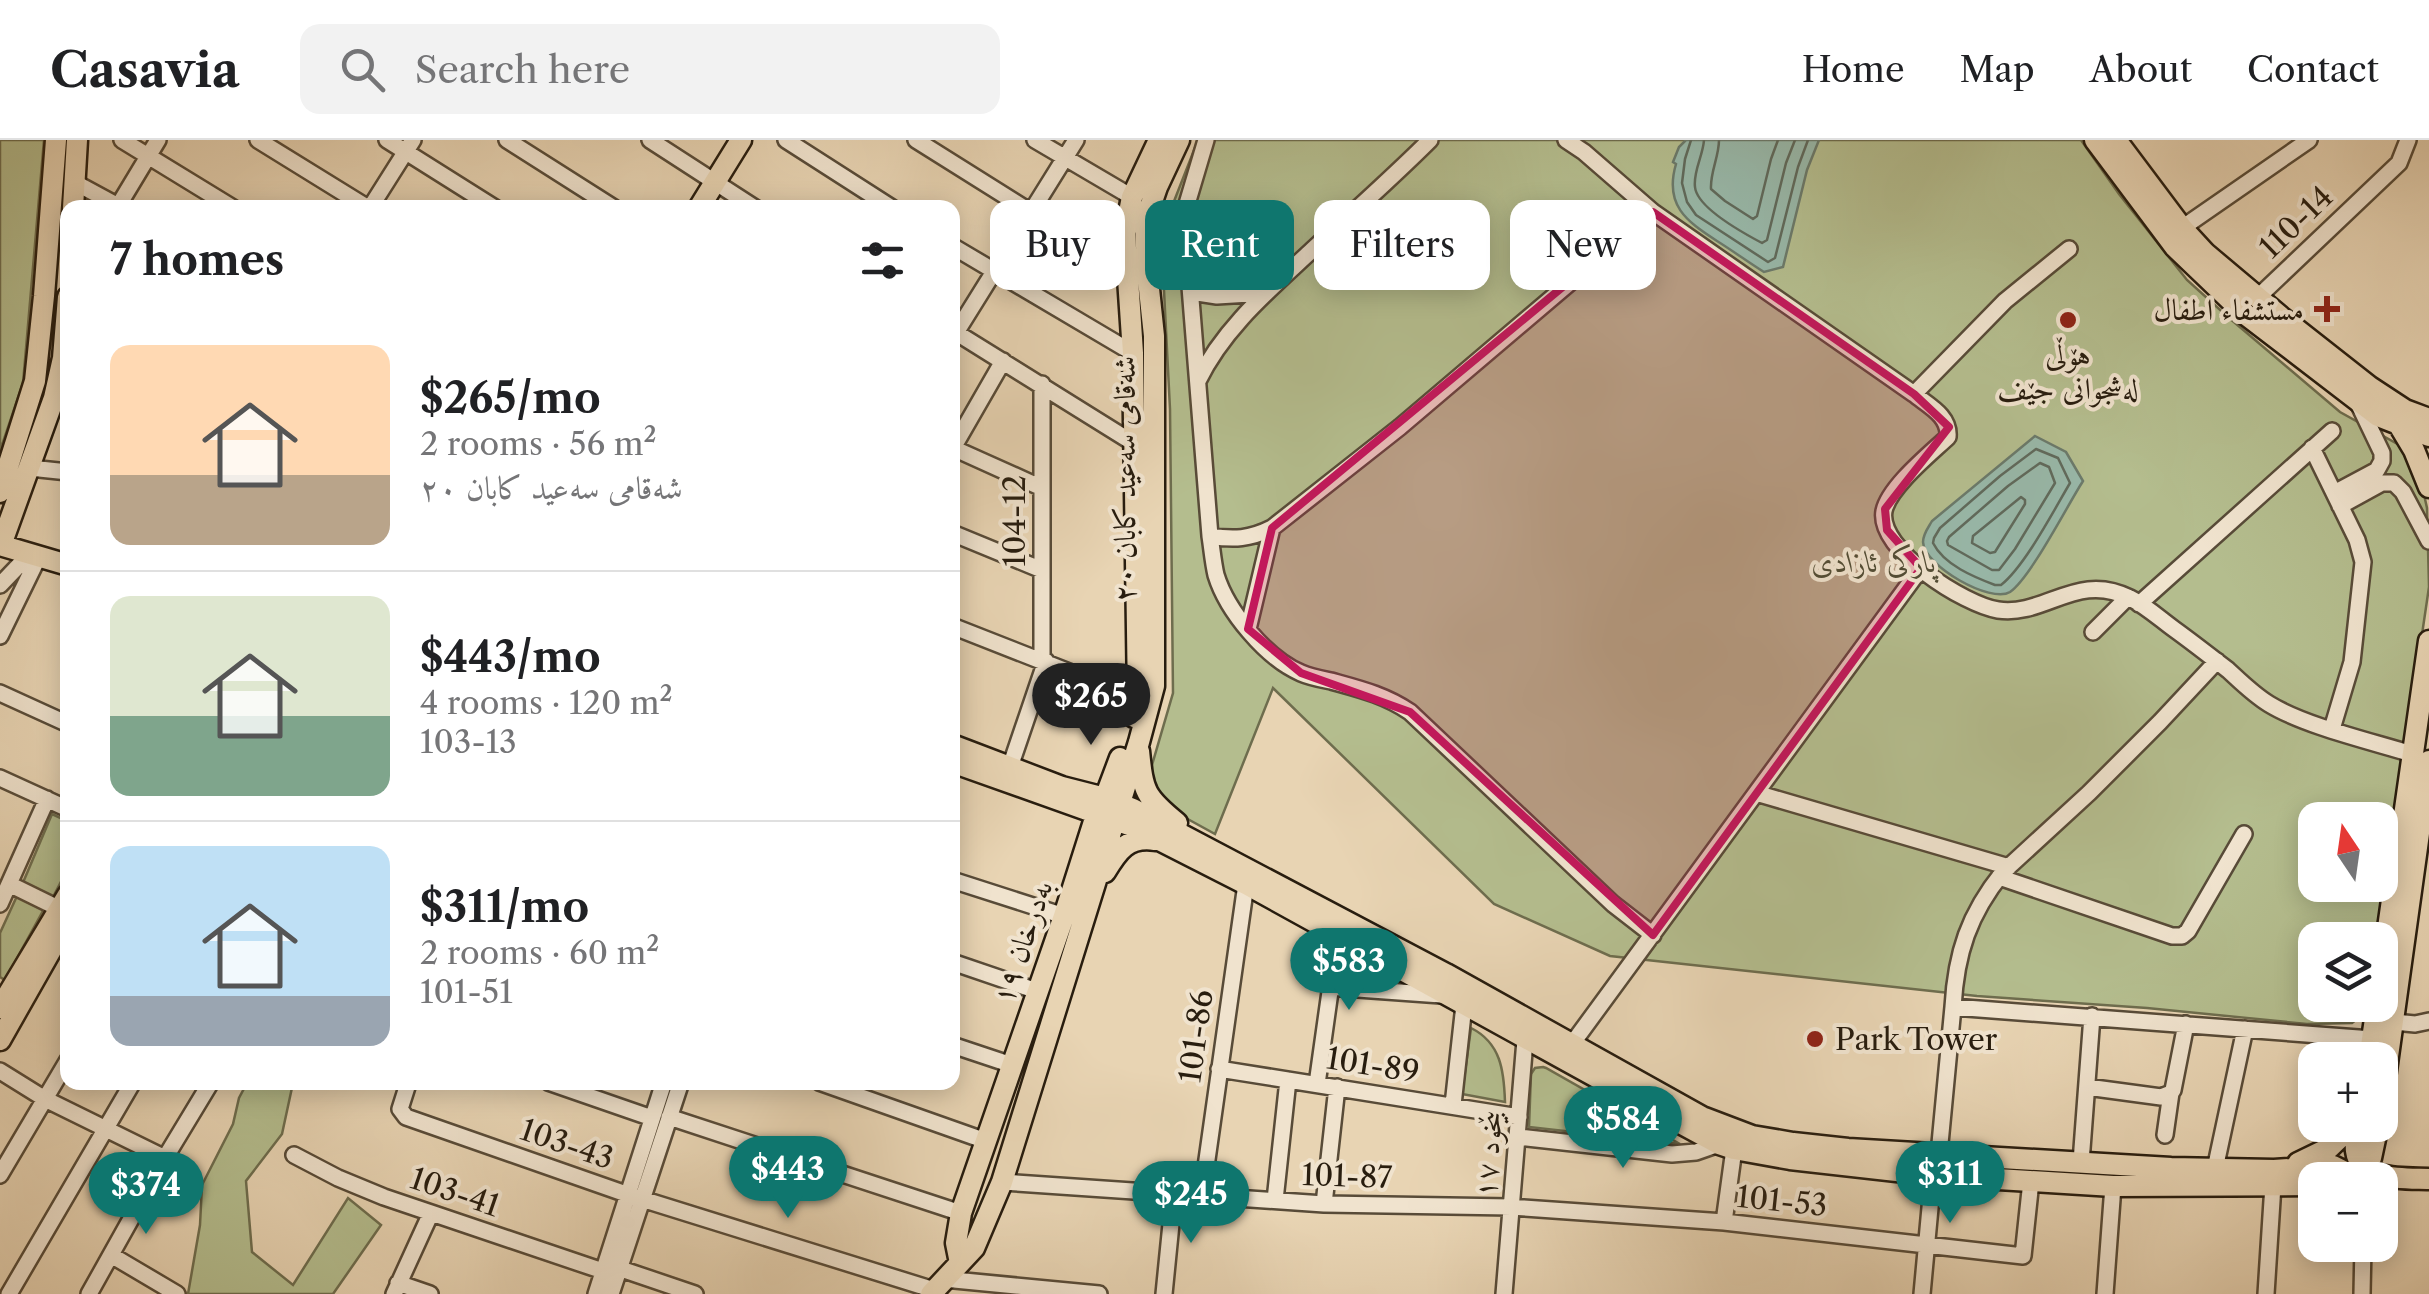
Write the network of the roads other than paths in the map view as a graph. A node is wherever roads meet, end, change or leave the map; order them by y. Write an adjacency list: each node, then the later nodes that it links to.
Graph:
1 (56, 140): 71 (main road)
2 (77, 140): 27 (main road)
3 (122, 140): 25 (street)
4 (158, 140): 25 (street)
5 (258, 140): 34 (street)
6 (388, 140): 24 (street)
7 (507, 140): 37 (street)
8 (650, 140): 28 (street)
9 (741, 140): 28 (main road)
10 (757, 140): 28 (main road)
11 (786, 140): 38 (street)
12 (916, 140): 39 (street)
13 (1035, 140): 26 (street)
14 (1076, 140): 26 (street)
15 (1159, 140): 29 (main road, شەقامی سەعید کابان ٢٠)
16 (1179, 140): 105 (main road, شەقامی سەعید کابان ٢٠)
17 (1206, 140): 52 (street)
18 (1430, 140): 53 (street)
19 (1566, 140): 41 (street)
20 (2095, 140): 63 (main road)
21 (2116, 140): 43 (main road)
22 (2408, 140): 54 (street, 110-14)
23 (2303, 142): 43 (street)
24 (409, 146): 35 (street); 36 (street)
25 (149, 155): 32 (street); 33 (street)
26 (1064, 158): 29 (street); 40 (street)
27 (74, 182): 30 (main road); 31 (street)
28 (718, 193)
29 (1132, 198): 48 (main road, شەقامی سەعید کابان ٢٠)
30 (73, 200)
31 (106, 200)
32 (123, 200)
33 (220, 200)
34 (356, 200)
35 (374, 200)
36 (484, 200)
37 (601, 200)
38 (880, 200)
39 (1013, 200)
40 (1039, 200)
41 (1639, 200)
42 (1656, 214): 62 (street)
43 (2182, 228): 54 (main road)
44 (2069, 249): 62 (street)
45 (960, 251): 46 (street)
46 (990, 270)
47 (1125, 271): 48 (street)
48 (1128, 273): 57 (main road, شەقامی سەعید کابان ٢٠)
49 (990, 278): 55 (street)
50 (1025, 290): 57 (street)
51 (1561, 290): 82 (street)
52 (1191, 292): 53 (street); 60 (street)
53 (1266, 293): 60 (street)
54 (2257, 298): 65 (main road)
55 (960, 325)
56 (960, 337): 58 (street)
57 (1133, 353): 72 (main road, شەقامی سەعید کابان ٢٠)
58 (1004, 360): 61 (street); 66 (street)
59 (60, 371): 76 (main road)
60 (1198, 382): 84 (street)
61 (1042, 384): 72 (street); 79 (street, 104-12)
62 (1914, 394): 90 (street)
63 (2357, 401): 67 (main road); 81 (street)
64 (960, 416): 66 (street)
65 (2429, 419)
66 (968, 421): 69 (street)
67 (2399, 425): 70 (main road); 78 (main road)
68 (2332, 431): 73 (street)
69 (960, 434)
70 (2429, 436)
71 (16, 440): 75 (main road); 80 (main road)
72 (1135, 444): 102 (main road, شەقامی سەعید کابان ٢٠)
73 (2312, 448): 81 (street); 93 (street)
74 (960, 452): 79 (street)
75 (0, 465)
76 (30, 468): 77 (street); 85 (main road)
77 (60, 471)
78 (2429, 487)
79 (1042, 488): 91 (street, 104-12)
80 (0, 492)
81 (2337, 499): 86 (street); 104 (street)
82 (1272, 528): 84 (street); 95 (street)
83 (960, 536): 91 (street)
84 (1210, 536): 95 (street)
85 (2, 539): 87 (main road); 88 (main road)
86 (2429, 540)
87 (60, 551)
88 (33, 554): 89 (main road); 92 (street); 97 (street)
89 (60, 562)
90 (1921, 568): 93 (street); 112 (street)
91 (1042, 570): 99 (street, 104-12)
92 (0, 585)
93 (2134, 600): 96 (street); 100 (street)
94 (960, 629): 99 (street)
95 (1248, 629): 133 (street)
96 (2093, 632)
97 (0, 636)
98 (2429, 641): 106 (main road)
99 (1044, 660): 102 (street); 109 (street, 104-12)
100 (2217, 661): 104 (street); 121 (street)
101 (0, 693): 103 (street)
102 (1138, 699): 105 (main road, شەقامی سەعید کابان ٢٠)
103 (60, 720)
104 (2332, 728): 106 (street)
105 (1135, 734): 111 (main road); 116 (main road, شەقامی سەعید کابان ٢٠); 120 (main road)
106 (2421, 747): 113 (main road); 131 (main road)
107 (960, 748): 109 (main road)
108 (960, 764): 111 (main road)
109 (1010, 767): 111 (main road)
110 (0, 778): 114 (street)
111 (1054, 792): 116 (main road); 118 (main road)
112 (1756, 792): 121 (street); 133 (street)
113 (2427, 795): 138 (main road)
114 (47, 799): 115 (street); 123 (street)
115 (60, 805)
116 (1109, 808): 118 (main road, بەدرخان ١٩); 119 (main road); 120 (main road); 125 (main road, بەدرخان ١٩)
117 (2244, 834): 121 (street)
118 (1088, 844): 129 (main road, بەدرخان ١٩)
119 (1166, 844): 124 (main road); 125 (main road)
120 (1210, 850): 145 (main road)
121 (2004, 872): 140 (street)
122 (960, 883): 129 (street)
123 (9, 884): 126 (street); 127 (street)
124 (1246, 884): 132 (main road); 153 (street, 101-86)
125 (1089, 900): 190 (main road, بەدرخان ١٩)
126 (0, 904)
127 (60, 906)
128 (60, 915): 137 (main road)
129 (1064, 916): 136 (main road, بەدرخان ١٩)
130 (60, 918): 147 (main road)
131 (2391, 922)
132 (1338, 935): 135 (street); 139 (main road)
133 (1652, 935): 150 (street)
134 (960, 965): 136 (street)
135 (1330, 988): 139 (street); 157 (street)
136 (1037, 991): 152 (main road, بەدرخان ١٩)
137 (4, 994)
138 (2398, 994)
139 (1456, 1000): 145 (main road); 169 (street)
140 (1953, 1007): 141 (street); 181 (street)
141 (2092, 1016): 144 (street); 158 (street)
142 (2429, 1021): 143 (street)
143 (2394, 1022): 149 (main road)
144 (2186, 1024): 146 (street); 167 (street)
145 (1526, 1029): 150 (main road); 171 (street, بێخود ١٧); 178 (main road)
146 (2245, 1029): 148 (street); 183 (street)
147 (0, 1040)
148 (2323, 1042)
149 (2391, 1042)
150 (1572, 1044): 181 (main road)
151 (960, 1048): 152 (street)
152 (1012, 1065): 176 (main road, بەدرخان ١٩)
153 (1219, 1069): 156 (street, 101-89); 196 (street, 101-86)
154 (0, 1072): 168 (street)
155 (60, 1074): 168 (street)
156 (1288, 1080): 157 (street, 101-89); 198 (street)
157 (1317, 1084): 159 (street, 101-89)
158 (2087, 1087): 167 (street); 182 (street)
159 (1337, 1088): 169 (street, 101-89); 199 (street)
160 (129, 1090): 173 (street)
161 (206, 1090): 180 (street)
162 (406, 1090): 197 (street, 103-43)
163 (571, 1090): 172 (street)
164 (661, 1090): 172 (street)
165 (677, 1090): 170 (street)
166 (842, 1090): 176 (street)
167 (2170, 1094): 174 (street)
168 (46, 1099): 173 (street); 185 (street)
169 (1453, 1105): 171 (street, 101-89)
170 (669, 1117): 197 (street); 202 (street)
171 (1519, 1117): 175 (street, بێخود ١٧)
172 (652, 1118): 197 (street)
173 (107, 1130): 180 (street); 212 (street)
174 (2165, 1135)
175 (1518, 1137): 178 (street); 200 (street, بێخود ١٧)
176 (986, 1141): 202 (main road, بەدرخان ١٩)
177 (2336, 1142): 187 (main road)
178 (1726, 1146): 181 (main road); 203 (street)
179 (294, 1154): 201 (street, 103-41)
180 (164, 1158): 205 (street)
181 (1935, 1161): 182 (main road); 189 (main road); 204 (street)
182 (2081, 1162): 183 (main road)
183 (2215, 1169): 187 (main road)
184 (2298, 1173): 187 (main road)
185 (0, 1175)
186 (2398, 1176): 188 (main road)
187 (2273, 1178): 191 (main road); 192 (main road); 224 (street)
188 (2429, 1179)
189 (2031, 1181): 192 (main road); 204 (street, 101-53)
190 (1002, 1182): 195 (street, 101-87); 207 (main road, بەدرخان ١٩)
191 (2298, 1182)
192 (2113, 1186): 223 (street)
193 (2398, 1187): 194 (main road)
194 (2429, 1188)
195 (1174, 1194): 196 (street, 101-87); 220 (street)
196 (1202, 1195): 198 (street, 101-87)
197 (636, 1197): 208 (street); 209 (street); 210 (street)
198 (1275, 1200): 199 (street, 101-87)
199 (1324, 1204): 200 (street, 101-87)
200 (1511, 1207): 203 (street, 101-53); 221 (street, بێخود ١٧)
201 (431, 1213): 209 (street, 103-41); 211 (street)
202 (961, 1213): 207 (main road, بەدرخان ١٩)
203 (1724, 1222): 204 (street, 101-53)
204 (1926, 1244): 222 (street)
205 (111, 1255): 213 (street); 214 (street)
206 (2363, 1262): 225 (street)
207 (960, 1263): 210 (main road, بەدرخان ١٩)
208 (621, 1269): 217 (street); 218 (street)
209 (604, 1271): 216 (street)
210 (936, 1288): 219 (street)
211 (396, 1289): 215 (street)
212 (9, 1294)
213 (89, 1294)
214 (177, 1294)
215 (430, 1294)
216 (596, 1294)
217 (611, 1294)
218 (695, 1294)
219 (1098, 1294)
220 (1164, 1294)
221 (1504, 1294)
222 (1922, 1294)
223 (2105, 1294)
224 (2266, 1294)
225 (2362, 1294)

